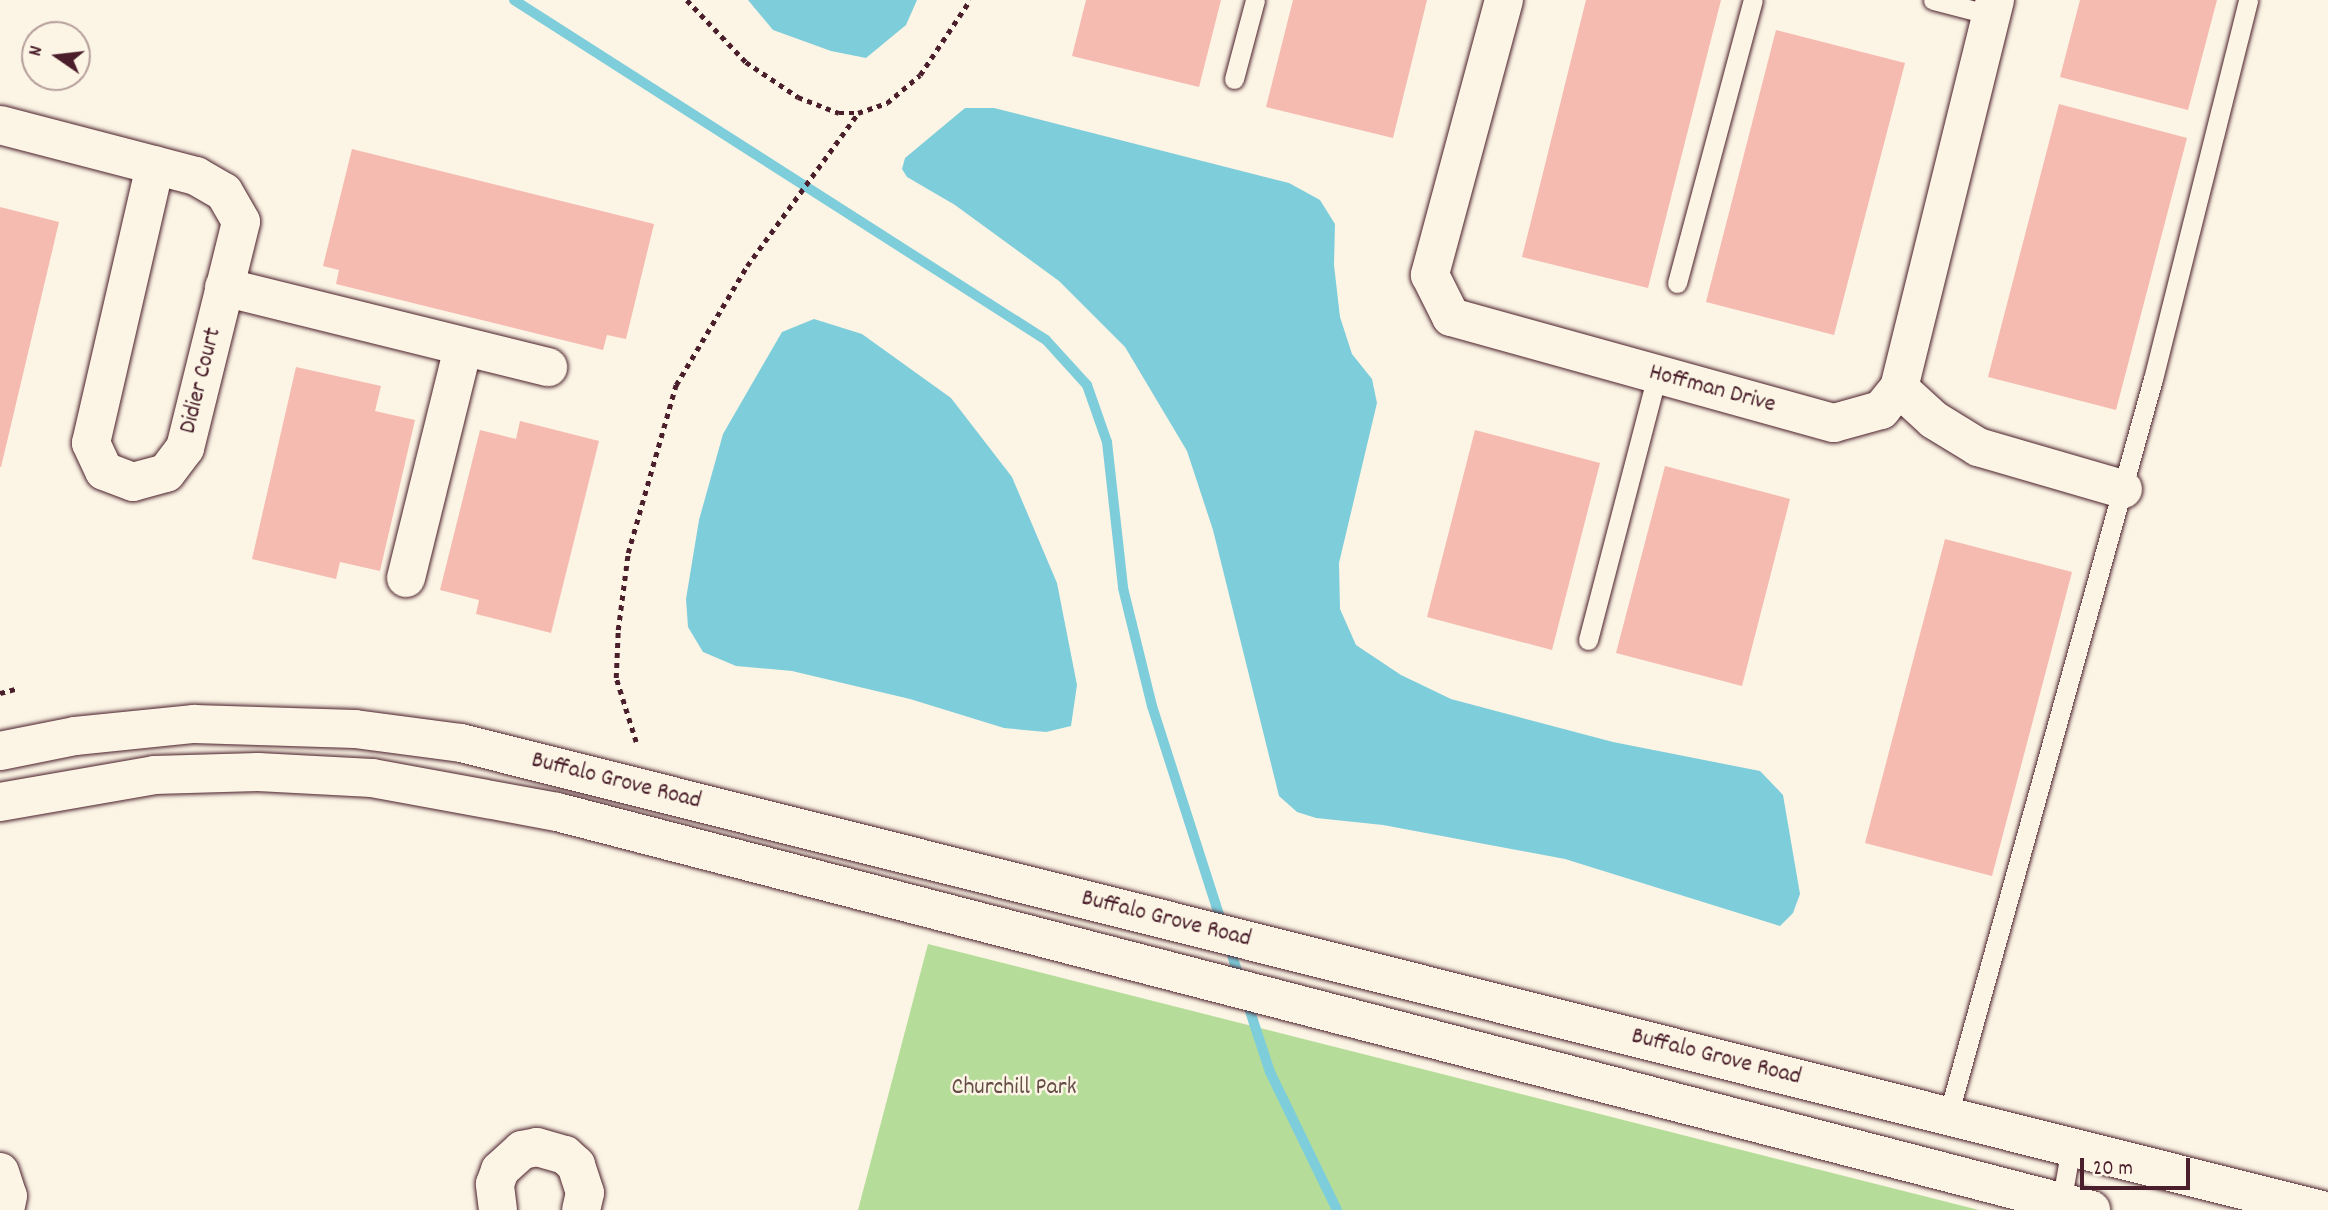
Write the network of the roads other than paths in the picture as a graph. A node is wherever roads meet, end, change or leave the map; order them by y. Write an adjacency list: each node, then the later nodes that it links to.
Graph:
1 (1255, 0): 7 (lane)
2 (1503, 0): 14 (main road, Hoffman Drive)
3 (1753, 0): 10 (lane)
4 (1933, 0): 6 (lane)
5 (2248, 0): 16 (lane)
6 (1993, 8): 15 (main road)
7 (1234, 79)
8 (0, 125): 9 (main road, Didier Court)
9 (155, 165): 11 (main road, Didier Court); 11 (main road, Didier Court)
10 (1677, 283)
11 (224, 287): 12 (main road)
12 (463, 347): 13 (main road); 17 (main road)
13 (548, 367)
14 (1657, 375): 15 (main road, Hoffman Drive); 18 (lane)
15 (1899, 388): 16 (main road)
16 (2123, 489): 21 (lane)
17 (406, 578)
18 (1588, 640)
19 (0, 751): 21 (main road, Buffalo Grove Road)
20 (0, 802): 24 (main road, Buffalo Grove Road)
21 (1948, 1116): 22 (main road, Buffalo Grove Road)
22 (2071, 1147): 24 (lane); 28 (main road, Buffalo Grove Road)
23 (0, 1172): 25 (main road)
24 (2071, 1207)
25 (5, 1210)
26 (498, 1210): 27 (main road)
27 (581, 1210)
28 (2321, 1210)

